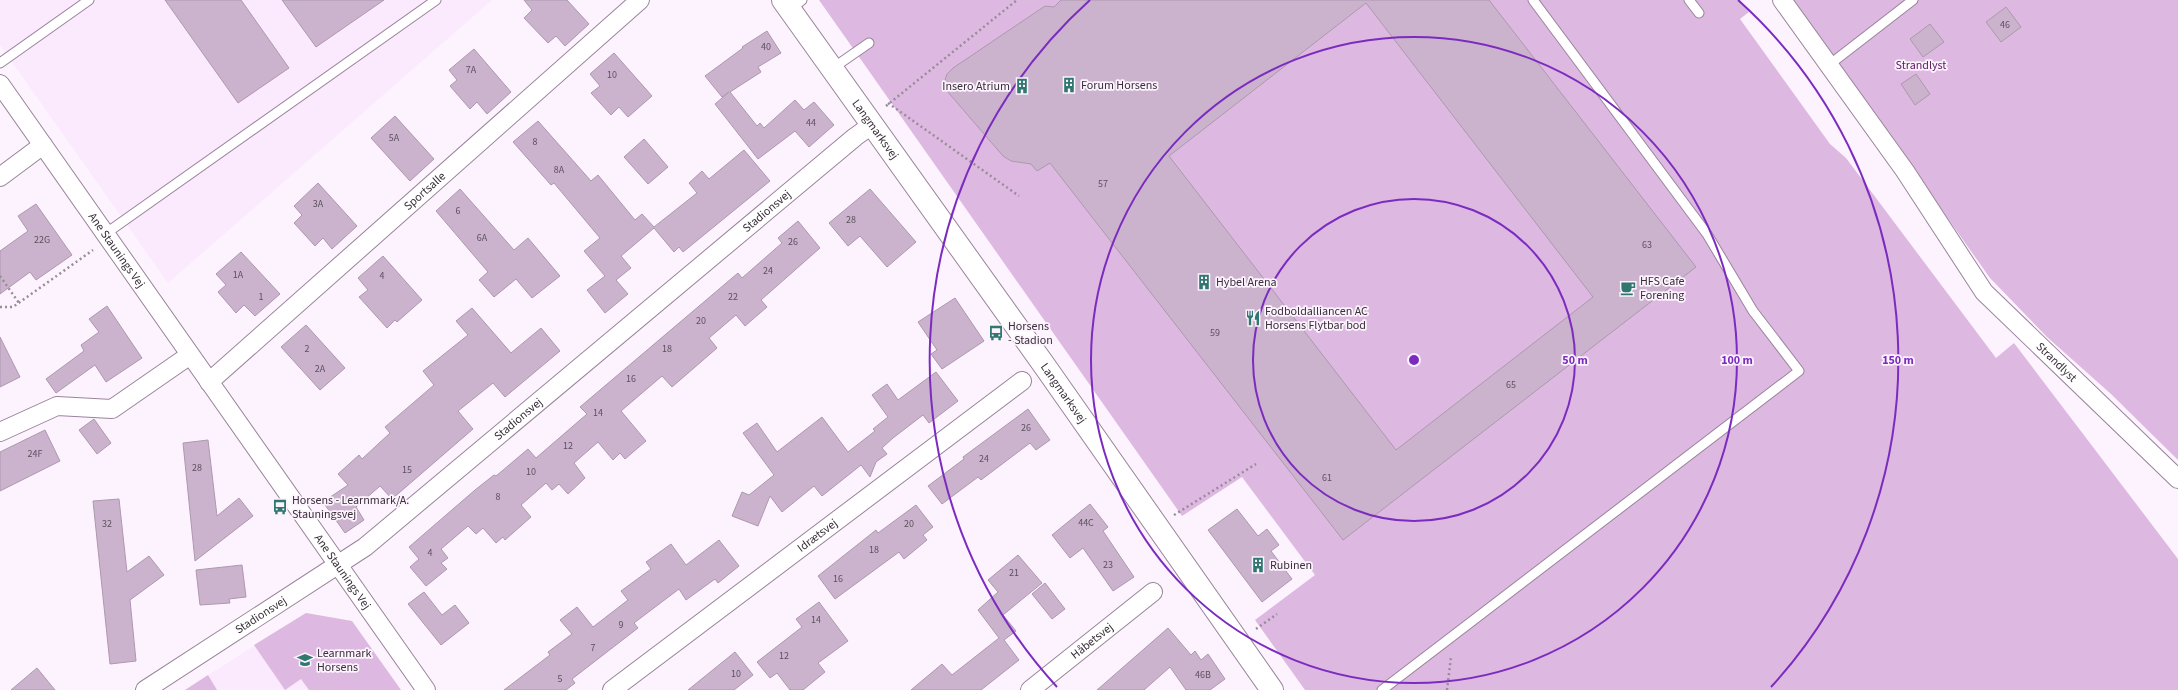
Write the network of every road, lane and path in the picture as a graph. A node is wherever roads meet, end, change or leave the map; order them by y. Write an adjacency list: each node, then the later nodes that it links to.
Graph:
1 (89, 0): 12 (lane)
2 (436, 0): 21 (lane)
3 (640, 0): 27 (street, Sportsalle)
4 (1017, 0): 16 (path)
5 (1533, 0): 34 (lane)
6 (1689, 0): 10 (lane)
7 (1782, 0): 13 (street, Strandlyst)
8 (1913, 0): 13 (lane)
9 (792, 3): 14 (main road, Langmarksvej)
10 (1699, 13)
11 (869, 43): 14 (lane)
12 (0, 63)
13 (1828, 65): 30 (street, Strandlyst)
14 (833, 68): 17 (main road, Langmarksvej)
15 (0, 84): 18 (street, Ane Staunings Vej)
16 (888, 103): 17 (path); 20 (path)
17 (873, 124): 31 (main road, Langmarksvej); 32 (street, Stadionsvej)
18 (43, 145): 19 (street); 21 (street, Ane Staunings Vej)
19 (0, 177)
20 (1019, 196)
21 (107, 237): 23 (path); 25 (street, Ane Staunings Vej)
22 (0, 276): 23 (path)
23 (19, 303): 24 (path)
24 (0, 307)
25 (190, 355): 27 (street, Ane Staunings Vej); 28 (street)
26 (1022, 381): 37 (street, Idrætsvej)
27 (209, 382): 32 (street, Ane Staunings Vej)
28 (0, 432)
29 (1256, 464): 31 (path)
30 (2178, 479)
31 (1155, 526): 39 (main road, Langmarksvej)
32 (338, 564): 35 (street, Stadionsvej); 36 (street, Ane Staunings Vej)
33 (1153, 592): 38 (street, Håbetsvej)
34 (1454, 634): 40 (lane); 41 (path)
35 (145, 690)
36 (426, 690)
37 (612, 690)
38 (1030, 690)
39 (1272, 690)
40 (1382, 690)
41 (1447, 690)

